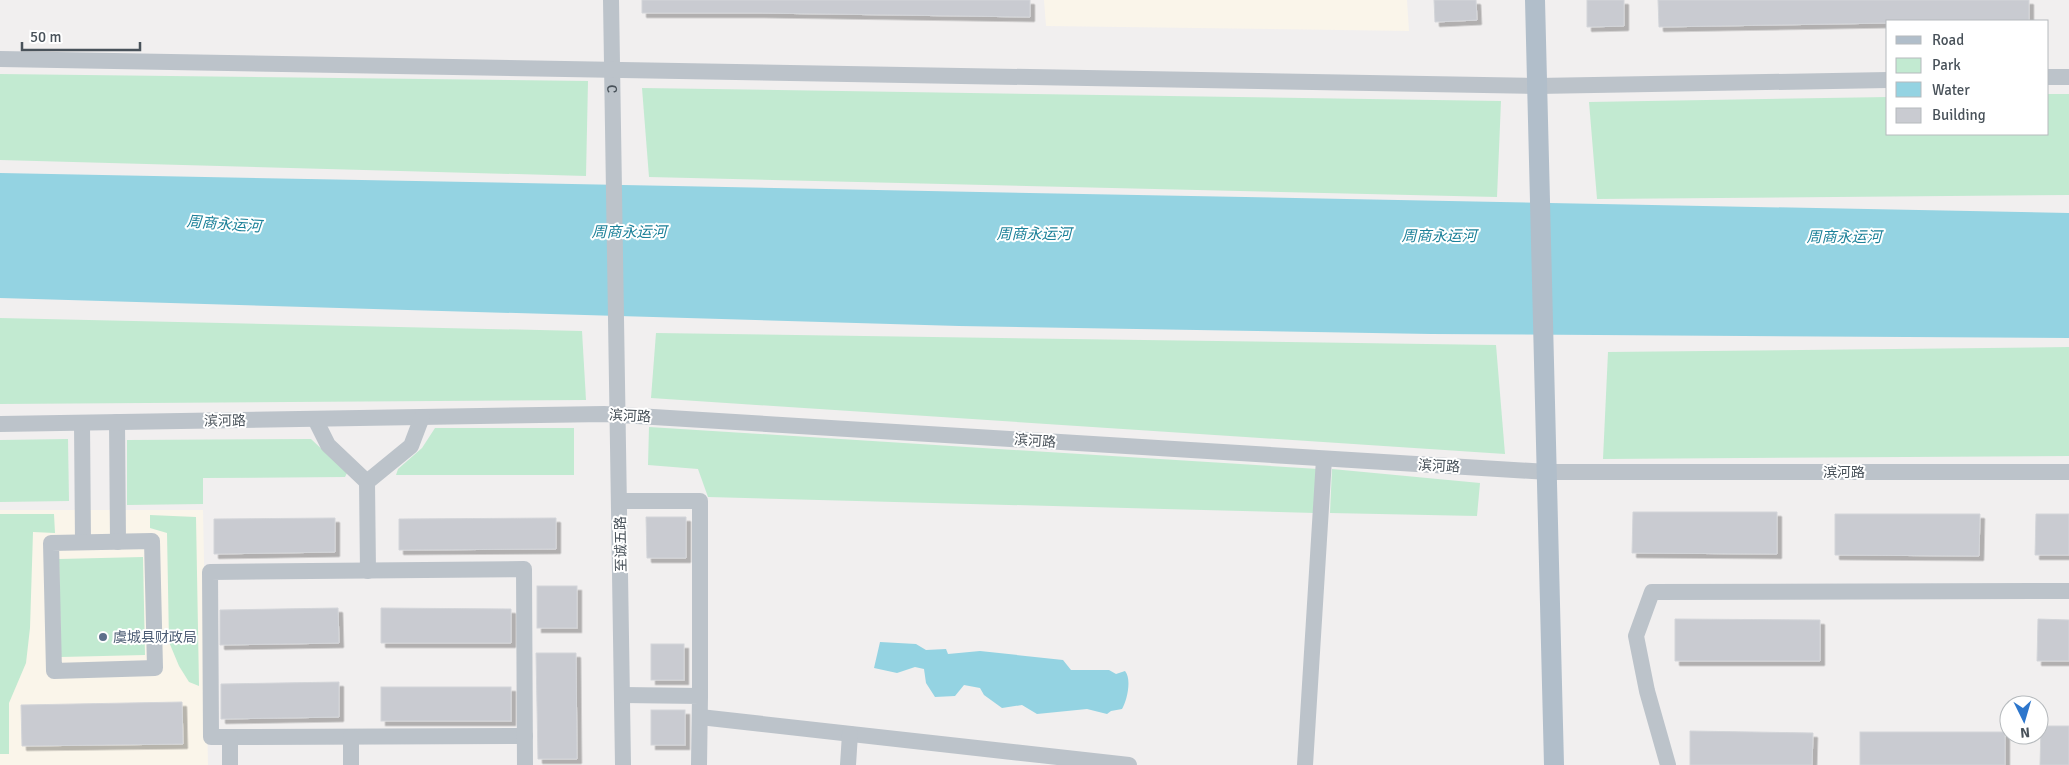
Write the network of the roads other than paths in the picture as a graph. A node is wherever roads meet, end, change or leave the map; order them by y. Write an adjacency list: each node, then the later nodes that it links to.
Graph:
1 (612, 0): 4 (street, C)
2 (1535, 0): 8 (main road)
3 (0, 59): 4 (street)
4 (613, 71): 8 (street); 9 (street, C)
5 (2049, 77): 6 (street)
6 (2069, 77)
7 (1886, 80): 8 (street)
8 (1537, 86): 17 (main road)
9 (616, 324): 10 (street, 至诚五路)
10 (619, 415): 11 (street, 滨河路); 16 (street, 滨河路); 20 (street, 至诚五路)
11 (422, 417): 12 (street, 滨河路); 19 (street)
12 (315, 419): 13 (street, 滨河路); 19 (street)
13 (117, 422): 14 (street, 滨河路); 22 (street)
14 (82, 423): 15 (street, 滨河路); 21 (street)
15 (0, 424)
16 (1324, 459): 17 (street, 滨河路); 40 (street)
17 (1548, 472): 18 (street, 滨河路); 41 (main road)
18 (2069, 472)
19 (367, 482): 23 (street)
20 (620, 502): 25 (street, 至诚五路); 26 (street)
21 (83, 542): 22 (street); 22 (street)
22 (118, 542)
23 (368, 571): 29 (street); 30 (street)
24 (2069, 591): 42 (street)
25 (622, 695): 26 (street); 36 (street, 至诚五路)
26 (700, 696): 27 (street)
27 (700, 717): 28 (street); 37 (street)
28 (850, 734): 32 (street); 38 (street)
29 (525, 736): 31 (street); 35 (street)
30 (230, 737): 31 (street); 33 (street)
31 (351, 737): 34 (street)
32 (1076, 762): 39 (street)
33 (230, 765)
34 (351, 765)
35 (525, 765)
36 (623, 765)
37 (699, 765)
38 (848, 765)
39 (1128, 765)
40 (1305, 765)
41 (1554, 765)
42 (1668, 765)

